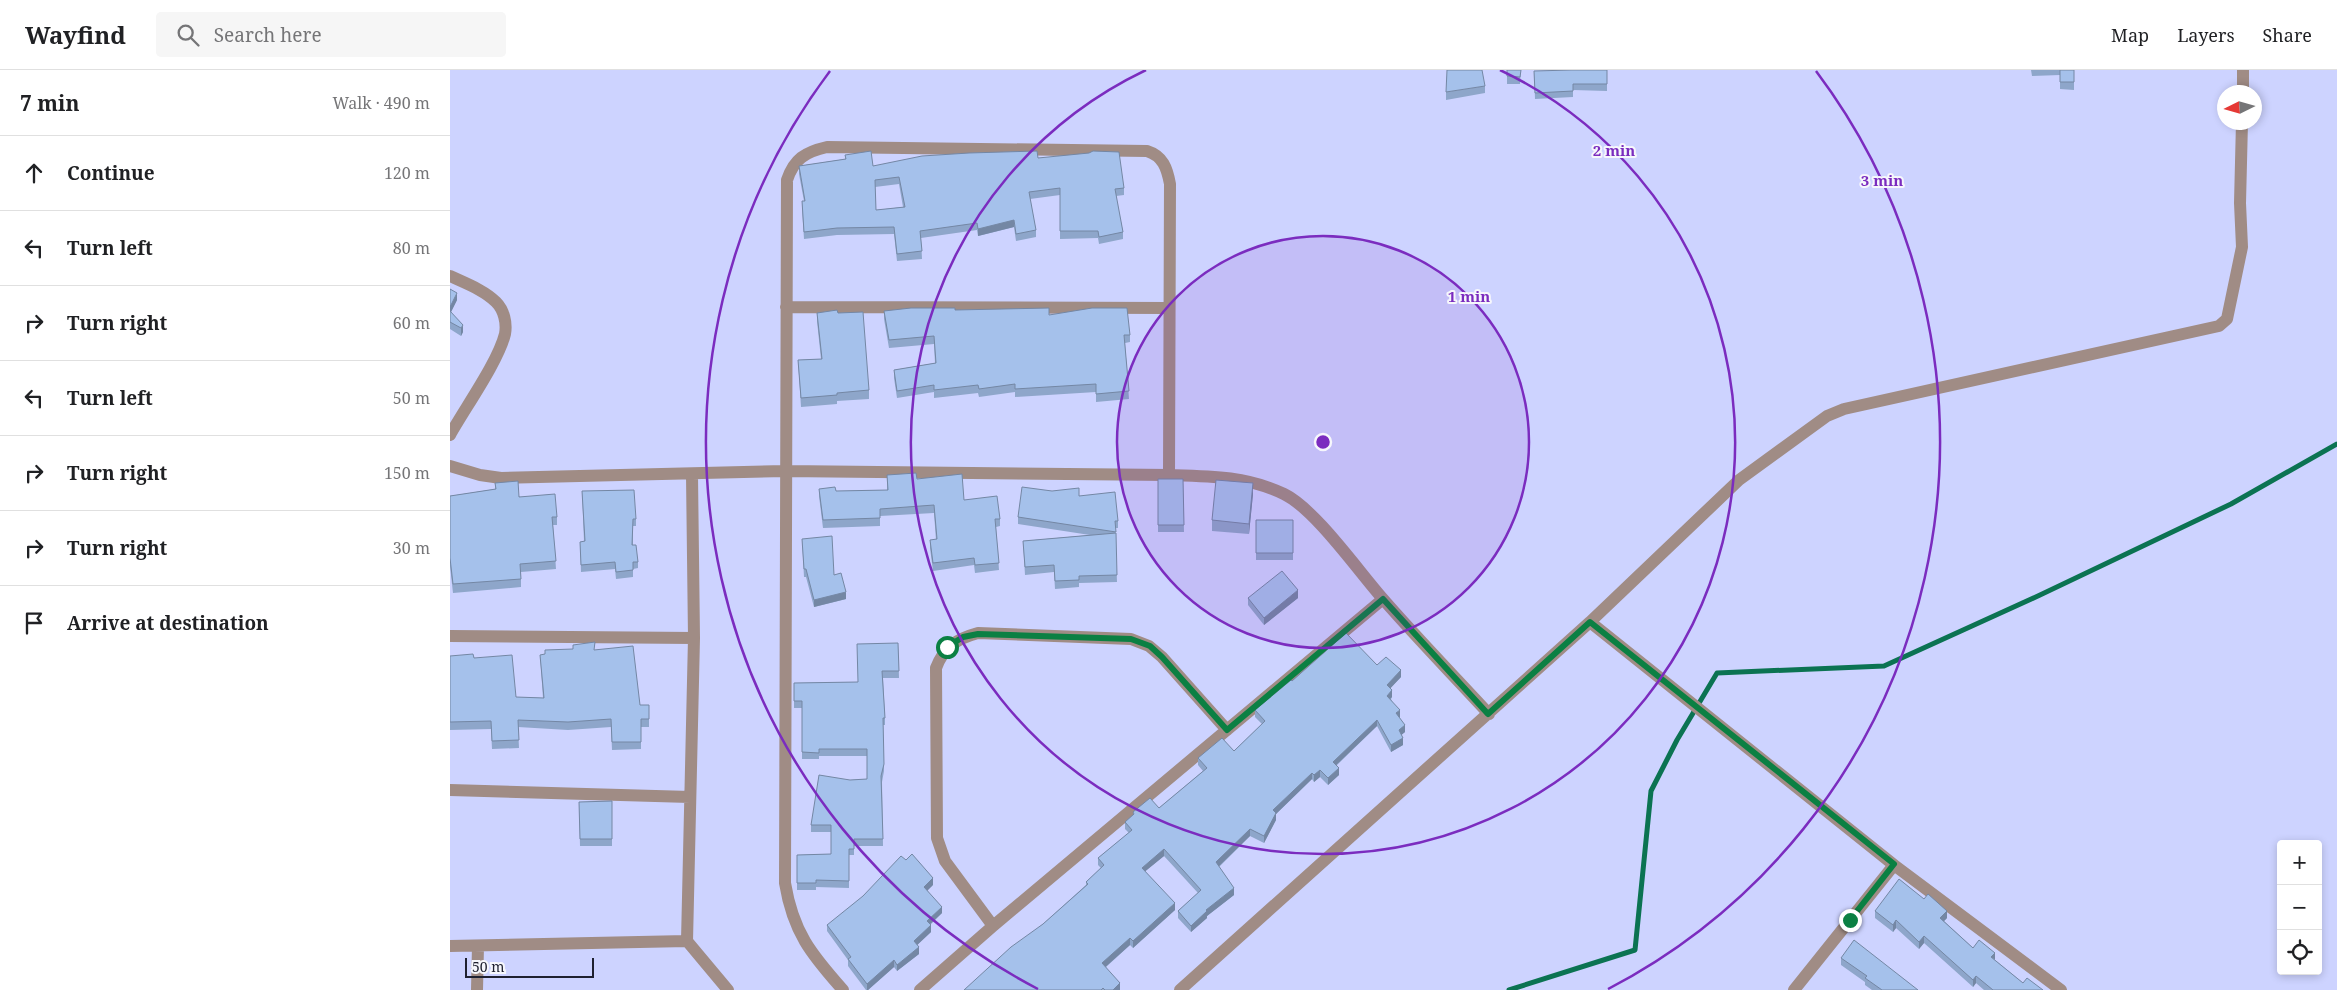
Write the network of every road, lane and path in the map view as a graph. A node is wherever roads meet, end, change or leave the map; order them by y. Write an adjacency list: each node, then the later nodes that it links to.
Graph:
1 (2243, 70): 2 (street)
2 (2243, 85)
3 (2242, 130): 13 (street)
4 (450, 276): 7 (street)
5 (786, 307): 6 (street); 6 (street); 9 (street)
6 (1168, 308): 11 (street)
7 (450, 435)
8 (450, 466): 10 (street)
9 (785, 471): 10 (street); 11 (street); 28 (street)
10 (692, 475): 15 (street)
11 (1168, 475): 12 (street)
12 (1383, 599): 16 (street); 17 (street)
13 (1590, 622): 16 (street); 20 (street)
14 (450, 636): 15 (street)
15 (694, 638): 19 (street)
16 (1488, 714): 30 (street)
17 (1227, 730): 21 (street); 21 (street)
18 (450, 790): 19 (street)
19 (690, 797): 22 (street)
20 (1894, 864): 25 (street); 31 (street)
21 (993, 926): 29 (street)
22 (687, 942): 24 (street); 27 (street)
23 (450, 946): 24 (street)
24 (478, 946): 26 (street)
25 (1798, 989)
26 (477, 990)
27 (728, 990)
28 (843, 990)
29 (920, 990)
30 (1180, 990)
31 (2061, 990)

